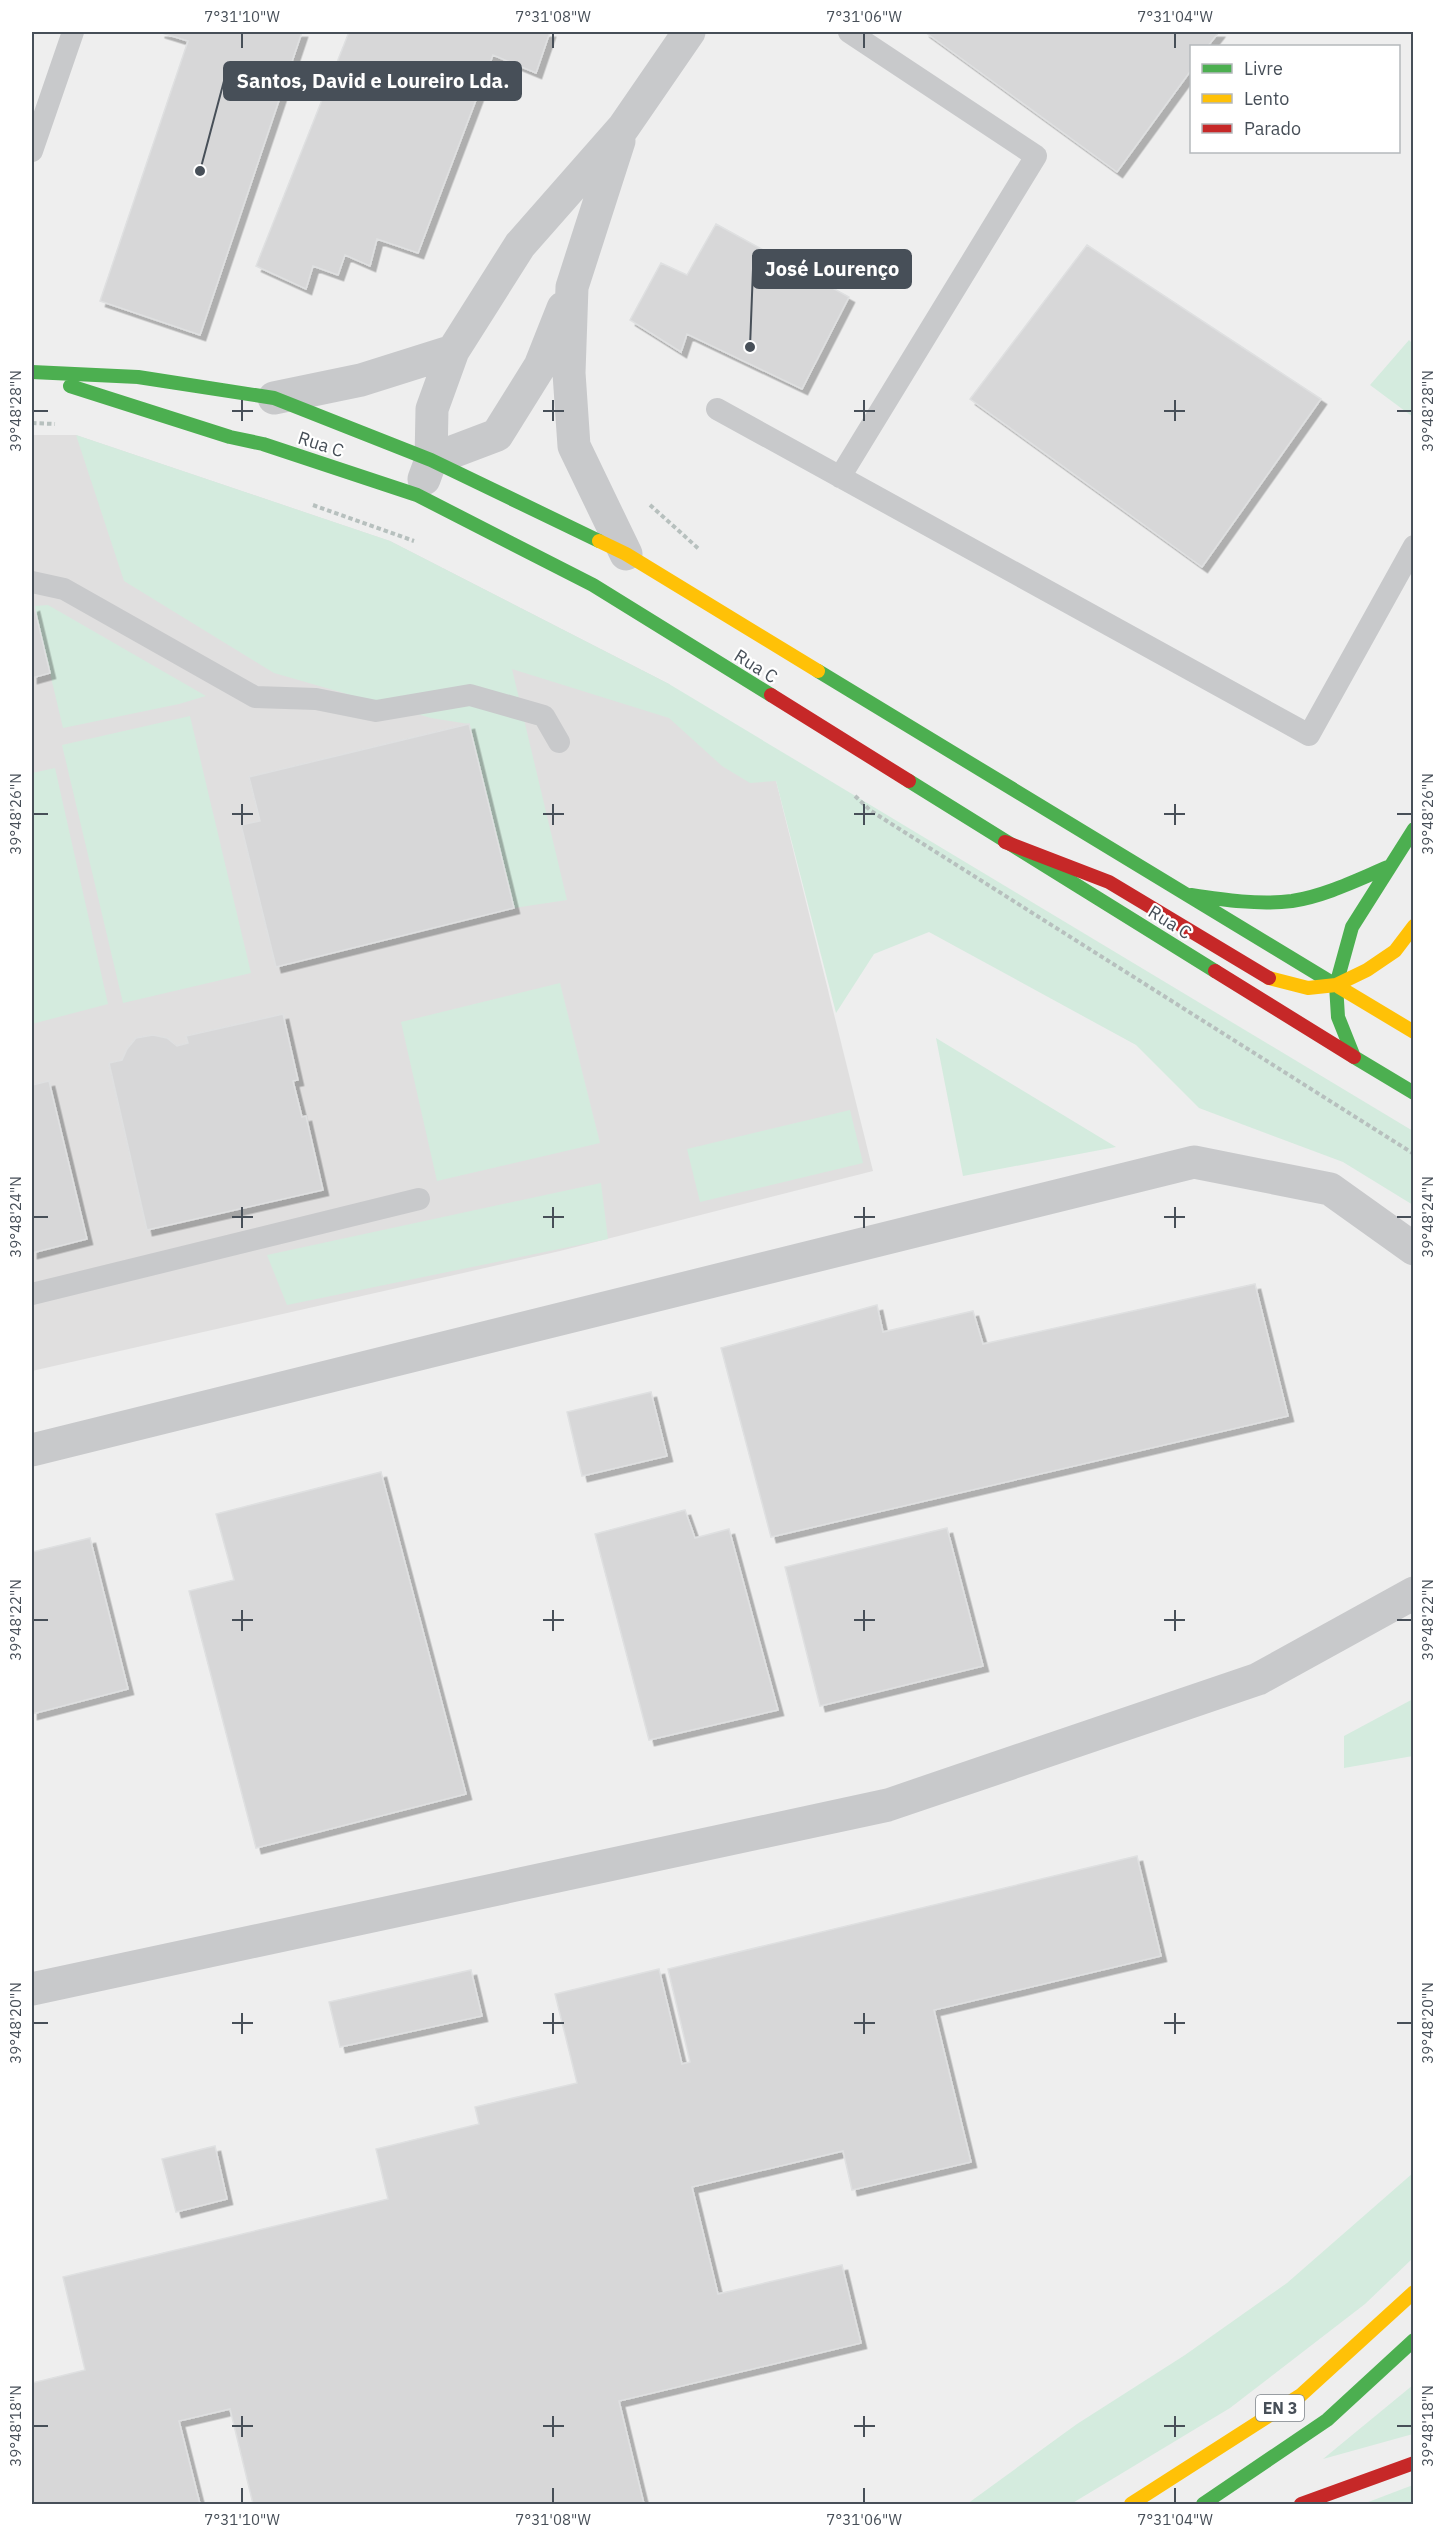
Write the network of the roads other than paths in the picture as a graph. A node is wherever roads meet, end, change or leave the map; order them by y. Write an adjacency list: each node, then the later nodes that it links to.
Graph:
1 (73, 32): 5 (lane)
2 (689, 32): 4 (street)
3 (849, 32): 12 (lane)
4 (623, 128): 6 (street); 7 (street)
5 (32, 151)
6 (572, 287): 11 (street); 15 (street)
7 (453, 351): 9 (street); 11 (street)
8 (32, 373): 9 (street, Rua C); 13 (street, Rua C)
9 (274, 398): 11 (street, Rua C)
10 (717, 409): 12 (lane)
11 (431, 460): 13 (street); 15 (street, Rua C)
12 (840, 477): 14 (lane)
13 (417, 495): 19 (street, Rua C)
14 (1413, 546)
15 (626, 554): 21 (street, Rua C)
16 (32, 582): 17 (lane)
17 (559, 742)
18 (1413, 829): 20 (street)
19 (1005, 842): 23 (street); 25 (street, Rua C)
20 (1388, 867): 21 (street); 23 (street)
21 (1191, 896): 23 (street, Rua C)
22 (1413, 926): 23 (street)
23 (1336, 985): 24 (street, Rua C); 25 (street)
24 (1413, 1032)
25 (1354, 1057): 26 (street, Rua C)
26 (1413, 1093)
27 (419, 1200): 29 (lane)
28 (1413, 1249): 30 (street)
29 (32, 1294)
30 (32, 1450)
31 (1413, 1593): 32 (street)
32 (32, 1989)
33 (1413, 2292): 36 (street, EN 3)
34 (1413, 2340): 37 (street, EN 3)
35 (1413, 2463): 38 (street)
36 (1131, 2505)
37 (1203, 2505)
38 (1301, 2505)

